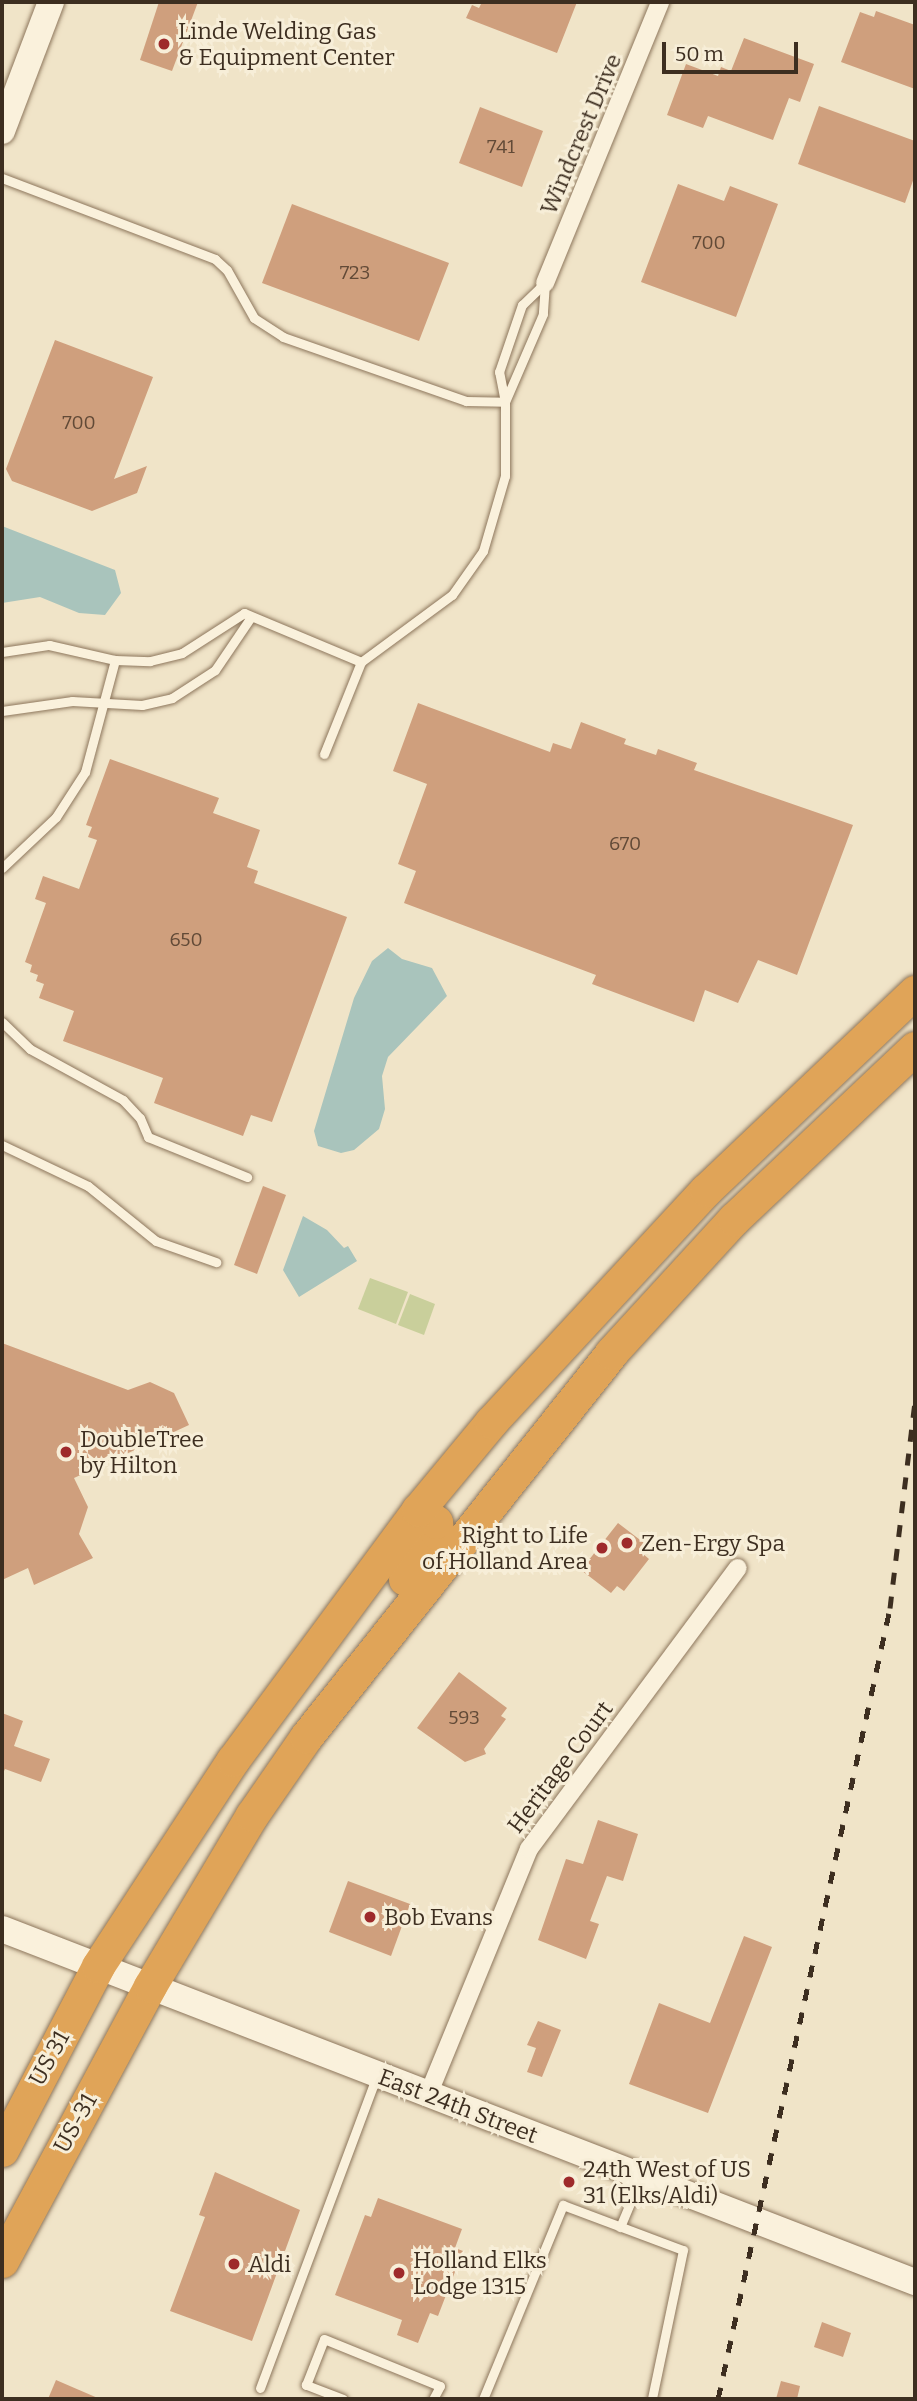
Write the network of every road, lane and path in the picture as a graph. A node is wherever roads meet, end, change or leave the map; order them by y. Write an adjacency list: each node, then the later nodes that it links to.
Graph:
1 (51, 2): 3 (street)
2 (660, 2): 5 (street, Windcrest Drive)
3 (2, 131)
4 (2, 178): 6 (lane)
5 (545, 284): 6 (lane); 6 (lane)
6 (505, 402): 10 (lane)
7 (248, 615): 9 (lane); 10 (lane); 11 (lane)
8 (2, 652): 9 (lane)
9 (116, 660): 11 (lane)
10 (361, 662): 13 (lane)
11 (107, 703): 12 (lane); 14 (lane)
12 (2, 711)
13 (324, 754)
14 (2, 868)
15 (915, 992): 21 (highway, US 31)
16 (2, 1022): 19 (lane)
17 (915, 1048): 23 (highway, US-31)
18 (2, 1145): 20 (lane)
19 (247, 1177)
20 (216, 1262)
21 (418, 1510): 23 (highway); 25 (highway, US 31)
22 (738, 1568): 28 (street, Heritage Court)
23 (306, 1737): 26 (highway, US-31)
24 (2, 1928): 25 (street, East 24th Street)
25 (98, 1966): 26 (street, East 24th Street); 29 (highway, US 31 / US 31)
26 (150, 1986): 27 (street, East 24th Street); 32 (highway, US-31)
27 (377, 2075): 28 (street, East 24th Street); 34 (lane)
28 (428, 2095): 30 (street, East 24th Street)
29 (2, 2150)
30 (642, 2175): 31 (lane); 33 (street, East 24th Street)
31 (621, 2227): 37 (lane); 38 (lane)
32 (2, 2261)
33 (915, 2282)
34 (260, 2388)
35 (343, 2399): 36 (lane)
36 (433, 2399)
37 (483, 2399)
38 (652, 2399)

